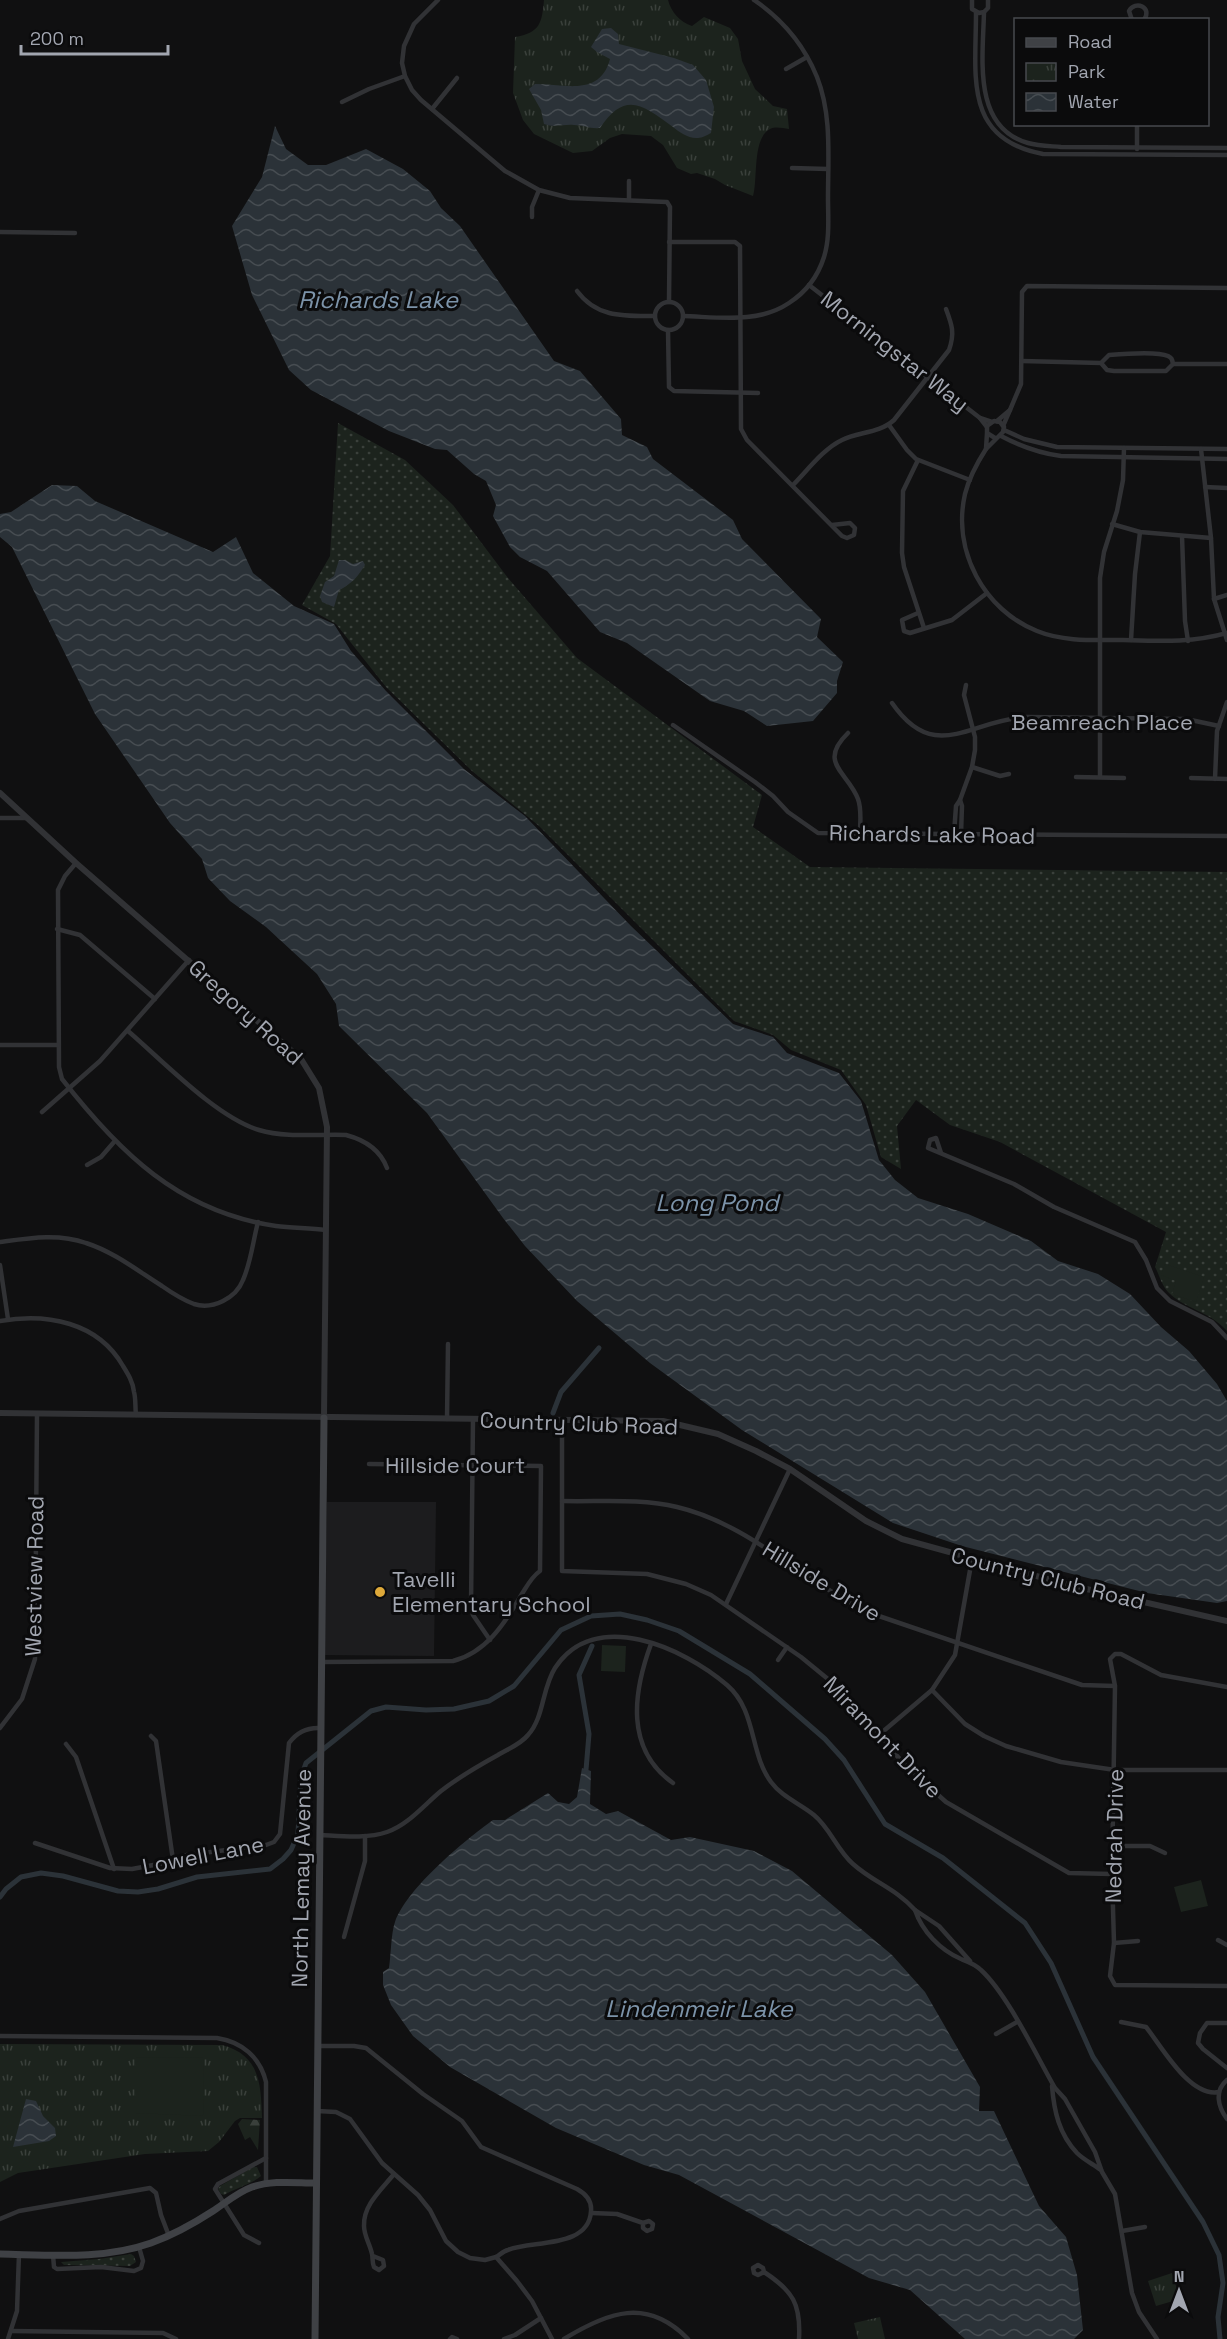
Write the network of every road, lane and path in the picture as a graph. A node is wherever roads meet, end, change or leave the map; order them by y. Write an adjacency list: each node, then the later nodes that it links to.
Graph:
1 (438, 0): 13 (street)
2 (754, 0): 9 (street)
3 (972, 0): 6 (street)
4 (988, 0): 5 (street)
5 (984, 12): 6 (street); 11 (street)
6 (976, 13): 10 (street)
7 (1131, 18): 8 (street)
8 (1145, 18)
9 (807, 57): 12 (street); 27 (street)
10 (976, 62): 11 (street); 18 (street)
11 (983, 62): 17 (street)
12 (786, 69)
13 (405, 76): 15 (street); 16 (street)
14 (457, 78): 16 (street)
15 (342, 102)
16 (432, 109): 29 (street)
17 (997, 121): 18 (street); 20 (street)
18 (991, 126): 23 (street)
19 (1137, 126): 21 (street)
20 (1061, 147): 21 (street); 23 (street)
21 (1137, 147): 22 (street); 24 (street)
22 (1227, 148)
23 (1060, 154): 24 (street)
24 (1137, 154): 25 (street)
25 (1227, 155)
26 (792, 168): 27 (street)
27 (828, 169): 35 (street)
28 (629, 181): 30 (street)
29 (539, 190): 30 (street); 31 (street)
30 (628, 200): 34 (street)
31 (532, 217)
32 (0, 232): 33 (street)
33 (75, 233)
34 (669, 242): 38 (street); 42 (street)
35 (809, 285): 42 (street); 48 (street, Morningstar Way)
36 (1227, 288): 44 (street)
37 (577, 291): 40 (street)
38 (669, 302): 40 (street); 41 (street)
39 (946, 309): 48 (street)
40 (654, 316): 43 (street)
41 (682, 316): 42 (street); 43 (street)
42 (741, 317): 49 (street)
43 (668, 330): 49 (street)
44 (1022, 361): 45 (street); 51 (street)
45 (1101, 363): 46 (street); 46 (street)
46 (1173, 364): 47 (street)
47 (1227, 364)
48 (927, 377): 52 (street, Morningstar Way); 54 (street)
49 (740, 392): 50 (street); 67 (street)
50 (758, 393)
51 (1010, 410): 53 (street); 55 (street)
52 (980, 418): 53 (street, Morningstar Way); 56 (street, Morningstar Way)
53 (995, 421): 55 (street); 56 (street)
54 (889, 425): 65 (street); 67 (street)
55 (1003, 428): 57 (street); 58 (street)
56 (987, 430): 57 (street); 59 (street)
57 (998, 437): 59 (street); 62 (street)
58 (1124, 448): 60 (street); 62 (street)
59 (986, 449): 66 (street)
60 (1202, 449): 61 (street); 63 (street)
61 (1227, 449)
62 (1124, 458): 63 (street); 70 (street)
63 (1202, 458): 64 (street); 68 (street)
64 (1227, 459)
65 (918, 460): 66 (street); 78 (street)
66 (970, 480): 75 (street)
67 (793, 485): 71 (street)
68 (1205, 487): 69 (street); 74 (street)
69 (1227, 488)
70 (1112, 524): 72 (street); 81 (street)
71 (832, 525): 71 (street)
72 (1140, 532): 73 (street); 82 (street)
73 (1182, 536): 74 (street); 83 (street)
74 (1211, 538): 77 (street)
75 (987, 593): 79 (street); 81 (street)
76 (1227, 595): 77 (street)
77 (1214, 599): 80 (street)
78 (918, 613): 79 (street); 79 (street)
79 (924, 628)
80 (1226, 633): 83 (street); 84 (street)
81 (1102, 640): 82 (street); 88 (street)
82 (1131, 640): 83 (street)
83 (1188, 640)
84 (1227, 640)
85 (966, 685): 91 (street)
86 (1227, 702): 90 (street)
87 (892, 703): 91 (street, Beamreach Place)
88 (1101, 718): 90 (street, Beamreach Place); 91 (street, Beamreach Place); 96 (street)
89 (673, 725): 105 (street, Richards Lake Road)
90 (1219, 726): 99 (street)
91 (973, 729): 93 (street)
92 (848, 733): 105 (street)
93 (972, 767): 94 (street); 102 (street)
94 (1009, 774)
95 (1076, 777): 96 (street)
96 (1100, 777): 97 (street)
97 (1124, 778)
98 (1191, 778): 99 (street)
99 (1215, 779): 100 (street)
100 (1227, 779)
101 (0, 793): 104 (street, Gregory Road)
102 (960, 800): 106 (street); 107 (street)
103 (0, 818): 104 (street)
104 (27, 818): 109 (street, Gregory Road)
105 (860, 833): 106 (street, Richards Lake Road)
106 (954, 834): 107 (street, Richards Lake Road)
107 (961, 834): 108 (street, Richards Lake Road)
108 (1227, 836)
109 (76, 863): 110 (street); 111 (street, Gregory Road)
110 (57, 929): 112 (street); 115 (street)
111 (189, 960): 112 (street); 118 (street, Gregory Road)
112 (155, 999): 113 (street)
113 (128, 1030): 116 (street); 118 (street)
114 (0, 1045): 115 (street)
115 (58, 1045): 116 (street)
116 (69, 1088): 117 (street); 119 (street)
117 (42, 1112)
118 (327, 1134): 122 (street); 124 (street, Gregory Road)
119 (114, 1142): 121 (street); 123 (street)
120 (940, 1153): 129 (street)
121 (87, 1165)
122 (387, 1168)
123 (258, 1222): 124 (street); 125 (street)
124 (326, 1230): 134 (street, Gregory Road)
125 (0, 1242)
126 (0, 1265): 127 (street)
127 (8, 1319): 128 (street); 133 (street)
128 (0, 1321)
129 (1227, 1338)
130 (448, 1344): 135 (street)
131 (0, 1413): 132 (street, Country Club Road)
132 (37, 1414): 133 (street, Country Club Road); 155 (street, Westview Road)
133 (136, 1415): 134 (street, Country Club Road)
134 (324, 1418): 135 (street, Country Club Road); 151 (main road, North Lemay Avenue)
135 (447, 1419): 136 (street, Country Club Road)
136 (473, 1419): 137 (street, Country Club Road); 139 (street)
137 (562, 1420): 140 (street, Country Club Road); 141 (street)
138 (369, 1464): 139 (street, Hillside Court)
139 (472, 1465): 146 (street); 146 (street, Hillside Court)
140 (790, 1469): 142 (street); 143 (street, Country Club Road)
141 (562, 1501): 142 (street, Hillside Drive); 144 (street, Miramont Drive)
142 (756, 1541): 144 (street); 148 (street, Hillside Drive)
143 (972, 1559): 145 (street, Country Club Road); 148 (street)
144 (726, 1604): 149 (street, Miramont Drive)
145 (1227, 1621)
146 (490, 1640): 151 (street)
147 (651, 1644): 162 (street); 164 (street); 171 (street)
148 (958, 1644): 152 (street, Hillside Drive); 154 (street)
149 (787, 1647): 150 (street); 157 (street, Miramont Drive)
150 (778, 1660)
151 (322, 1662): 156 (main road, North Lemay Avenue)
152 (1115, 1686): 153 (street, Nedrah Drive); 160 (street, Nedrah Drive)
153 (1227, 1687)
154 (932, 1690): 157 (street); 160 (street)
155 (0, 1728)
156 (321, 1728): 163 (main road, North Lemay Avenue); 168 (street, Lowell Lane)
157 (880, 1734): 170 (street, Miramont Drive)
158 (151, 1736): 168 (street)
159 (66, 1744): 169 (street)
160 (1115, 1770): 161 (street); 166 (street, Nedrah Drive)
161 (1227, 1770)
162 (673, 1784)
163 (320, 1836): 164 (street); 184 (main road, North Lemay Avenue)
164 (365, 1836): 172 (street)
165 (35, 1843): 169 (street, Lowell Lane)
166 (1114, 1845): 167 (street); 170 (street, Nedrah Drive)
167 (1165, 1853)
168 (173, 1860): 169 (street, Lowell Lane)
169 (114, 1869)
170 (1112, 1874): 175 (street, Nedrah Drive)
171 (915, 1910): 177 (street); 177 (street)
172 (344, 1937)
173 (1218, 1940): 176 (street)
174 (1138, 1941): 175 (street)
175 (1114, 1943): 178 (street, Nedrah Drive)
176 (1227, 1945)
177 (970, 1962): 179 (street)
178 (1227, 1986)
179 (1017, 2022): 182 (street); 187 (street)
180 (1121, 2022): 188 (street)
181 (1227, 2023): 185 (street)
182 (996, 2034)
183 (0, 2036): 191 (street)
184 (318, 2046): 189 (main road, North Lemay Avenue); 197 (street)
185 (1227, 2068)
186 (1227, 2080): 188 (street)
187 (1052, 2084): 192 (street); 192 (street)
188 (1219, 2092): 190 (street)
189 (317, 2110): 193 (street); 194 (main road, North Lemay Avenue)
190 (1227, 2119)
191 (266, 2158): 195 (street); 196 (street)
192 (1102, 2172): 201 (street)
193 (394, 2174): 208 (street); 209 (street)
194 (316, 2183): 195 (main road); 215 (main road, North Lemay Avenue)
195 (266, 2184): 196 (main road)
196 (223, 2204): 202 (main road); 203 (street)
197 (591, 2213): 199 (street); 209 (street)
198 (0, 2219): 202 (street)
199 (643, 2223)
200 (1144, 2227): 201 (street)
201 (1122, 2231): 223 (street)
202 (169, 2236): 204 (main road)
203 (259, 2243)
204 (139, 2247): 207 (main road); 207 (street)
205 (0, 2254): 206 (main road)
206 (19, 2254): 207 (main road); 212 (street)
207 (53, 2255)
208 (373, 2256)
209 (496, 2257): 211 (street)
210 (764, 2272): 222 (street)
211 (541, 2318): 218 (street); 219 (street)
212 (11, 2331): 213 (street); 214 (street)
213 (8, 2339)
214 (176, 2339)
215 (315, 2339)
216 (450, 2339): 217 (street)
217 (457, 2339)
218 (504, 2339)
219 (552, 2339)
220 (564, 2339): 221 (street)
221 (688, 2339)
222 (799, 2339)
223 (1157, 2339)

